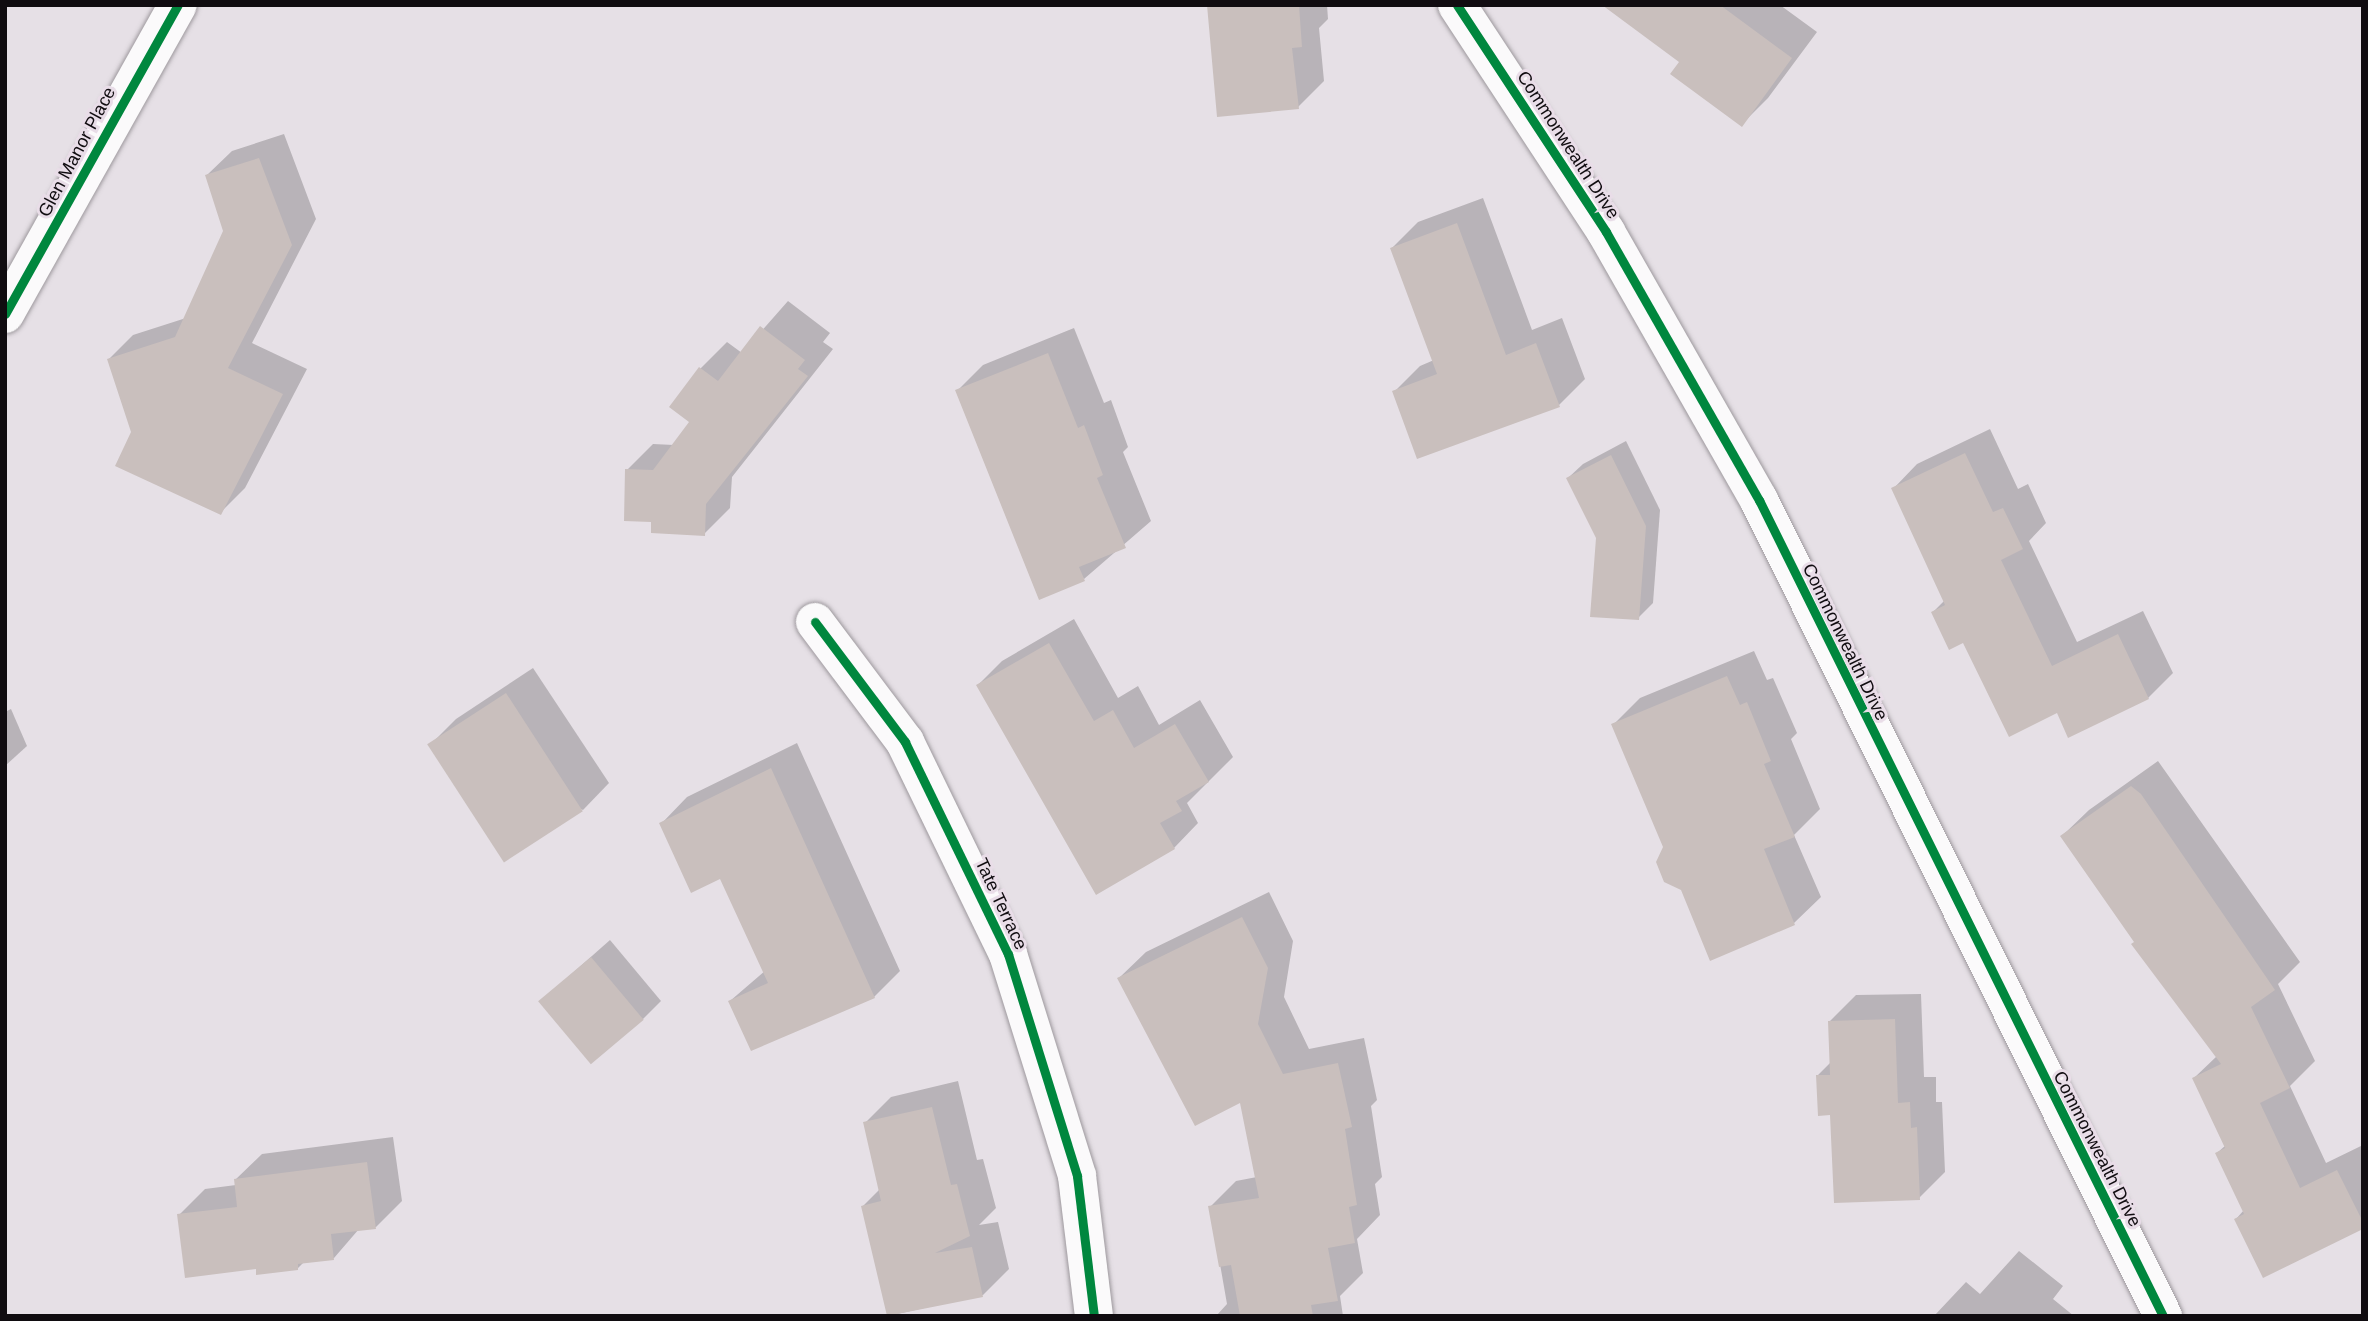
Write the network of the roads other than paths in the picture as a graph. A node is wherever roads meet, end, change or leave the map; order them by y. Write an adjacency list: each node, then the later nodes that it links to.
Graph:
1 (178, 5): 3 (street, Glen Manor Place)
2 (1457, 5): 6 (street, Commonwealth Drive)
3 (5, 314)
4 (815, 622): 5 (street, Tate Terrace)
5 (1094, 1316)
6 (2163, 1316)

